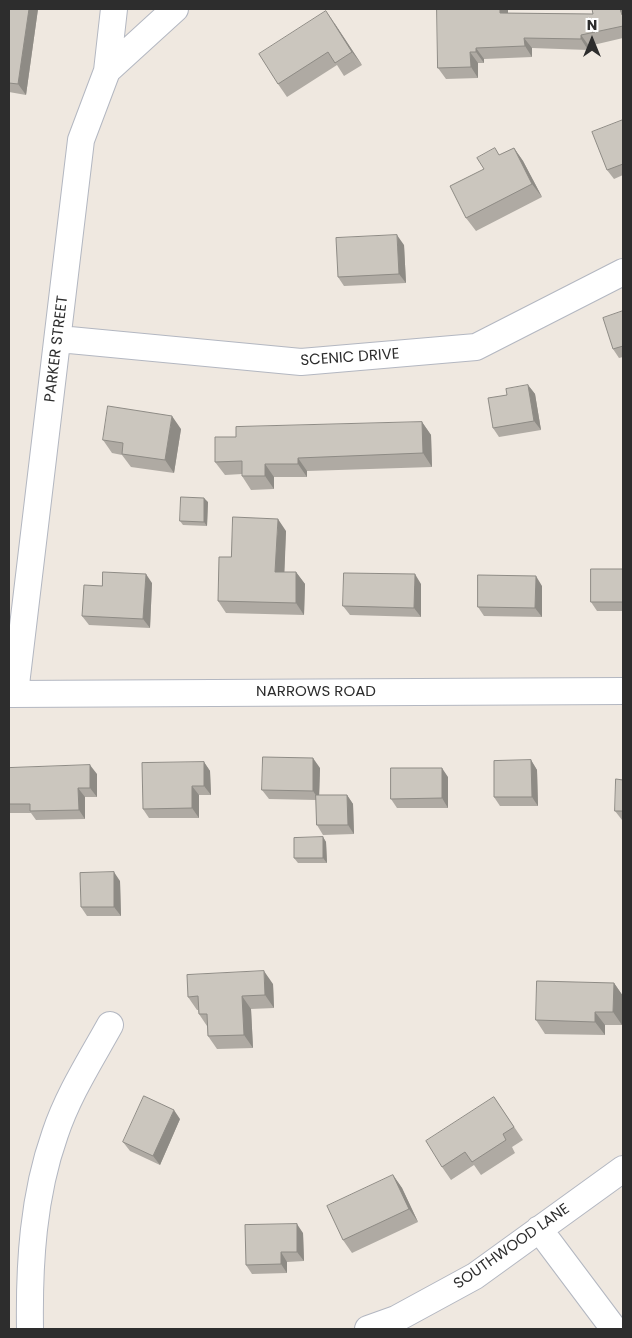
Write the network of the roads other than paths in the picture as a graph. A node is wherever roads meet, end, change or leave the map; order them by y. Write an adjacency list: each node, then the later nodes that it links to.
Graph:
1 (114, 9): 3 (street, PARKER STREET)
2 (175, 9): 3 (street)
3 (107, 71): 5 (street, PARKER STREET)
4 (623, 272): 5 (street, SCENIC DRIVE)
5 (58, 339): 7 (street, PARKER STREET)
6 (623, 691): 7 (street, NARROWS ROAD)
7 (12, 693)
8 (110, 1026): 11 (street)
9 (623, 1169): 10 (street, SOUTHWOOD LANE)
10 (539, 1229): 12 (street, SOUTHWOOD LANE); 13 (street)
11 (30, 1329)
12 (368, 1329)
13 (614, 1329)

